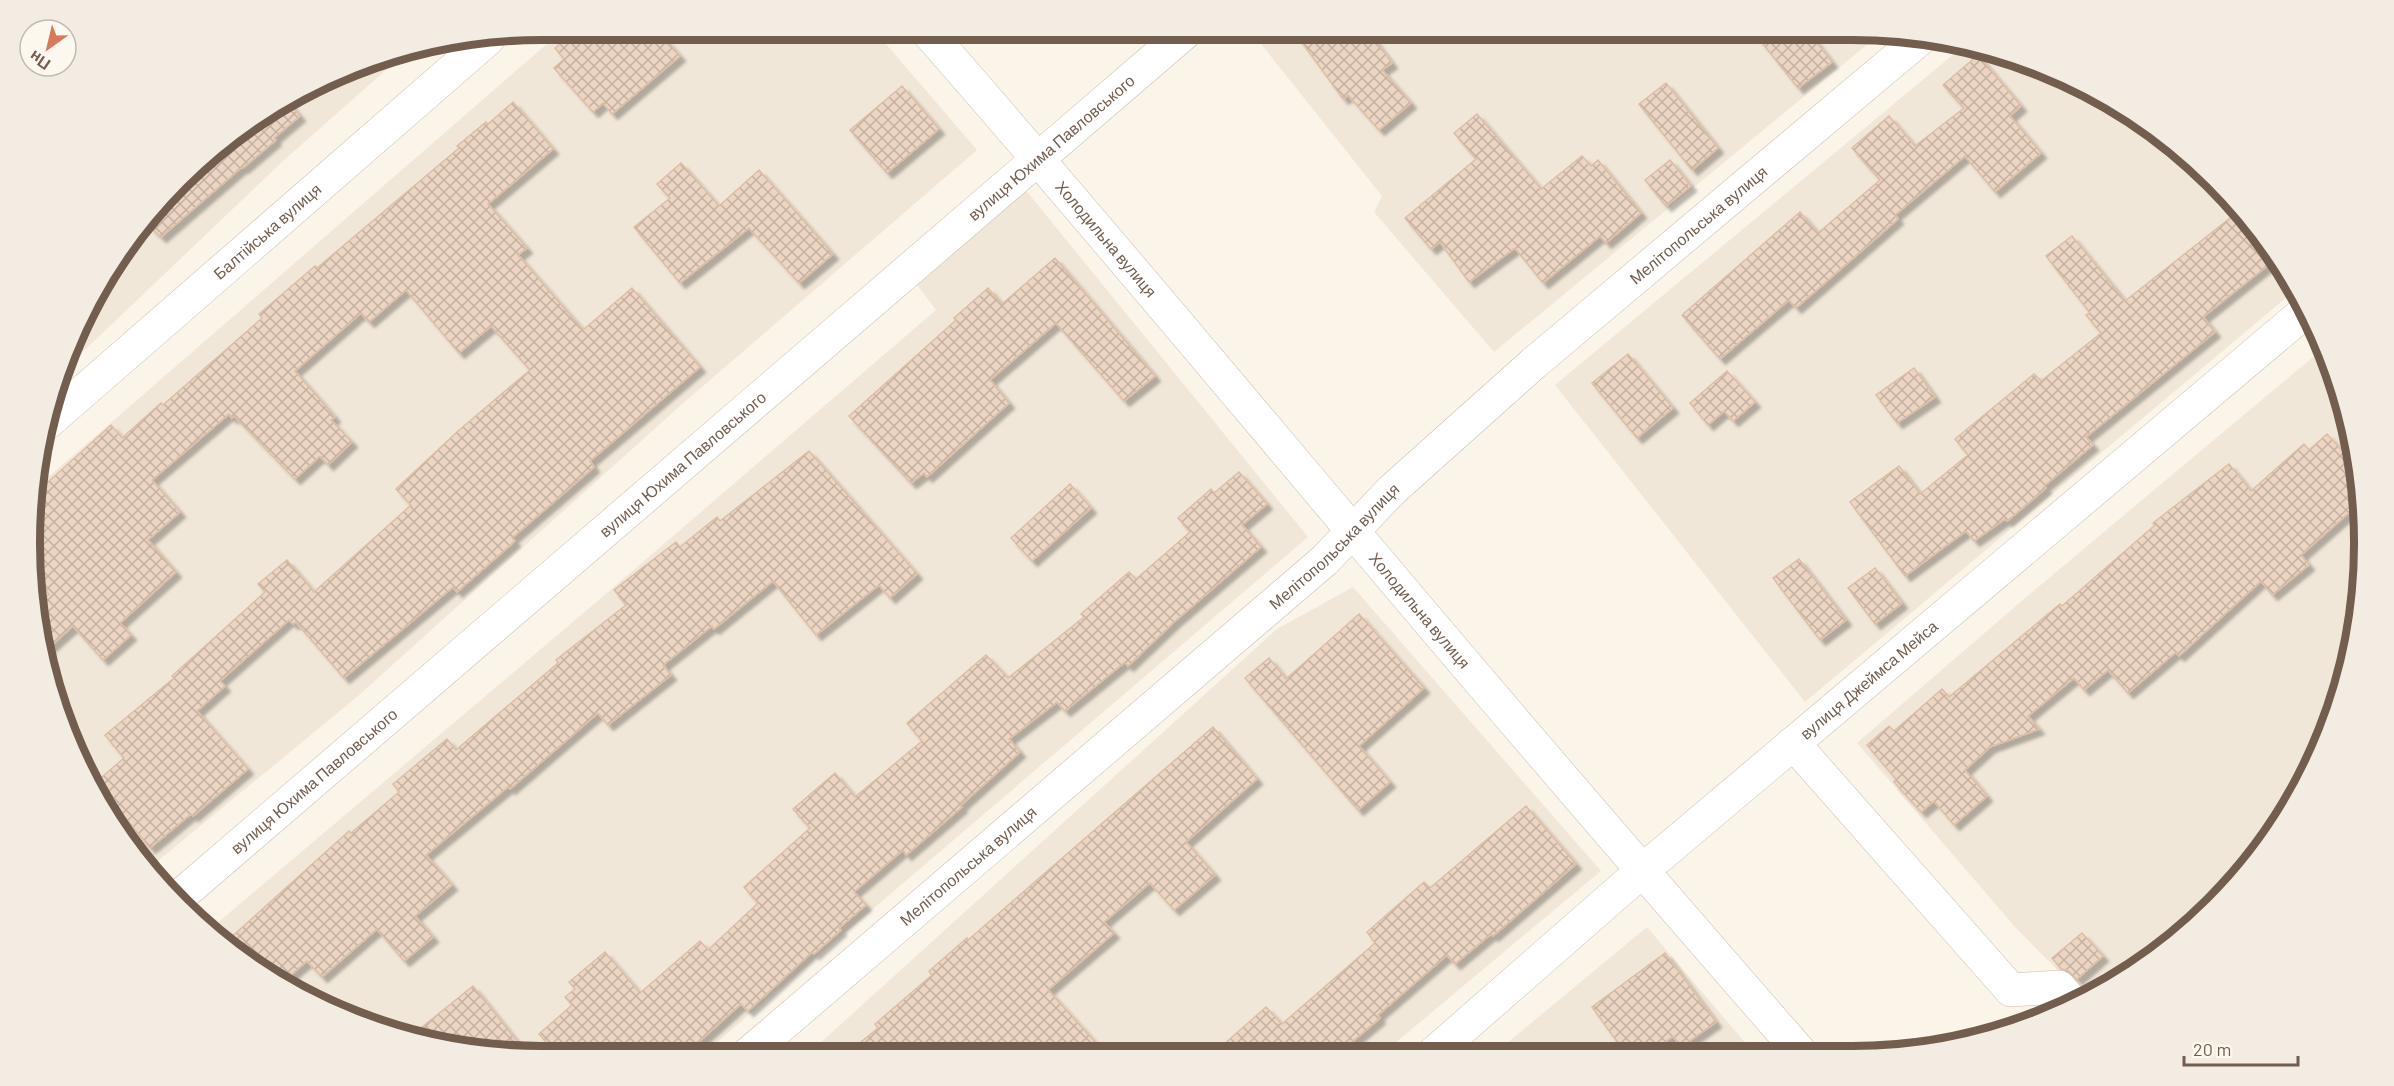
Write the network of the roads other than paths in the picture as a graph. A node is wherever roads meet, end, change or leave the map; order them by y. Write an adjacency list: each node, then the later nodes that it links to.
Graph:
1 (935, 40): 5 (street, Холодильна вулиця)
2 (1177, 40): 5 (street, вулиця Юхима Павловського)
3 (482, 45): 7 (street, Балтійська вулиця)
4 (1913, 45): 8 (street, Мелітопольська вулиця)
5 (1040, 159): 8 (street, Холодильна вулиця); 11 (street, вулиця Юхима Павловського)
6 (2300, 316): 9 (street, вулиця Джеймса Мейса)
7 (58, 414)
8 (1352, 531): 10 (street, Холодильна вулиця); 13 (street, Мелітопольська вулиця)
9 (1793, 744): 10 (street, вулиця Джеймса Мейса); 12 (street)
10 (1642, 871): 14 (street, вулиця Джеймса Мейса); 15 (street, Холодильна вулиця)
11 (183, 893)
12 (2067, 996)
13 (758, 1046)
14 (1442, 1046)
15 (1795, 1046)

